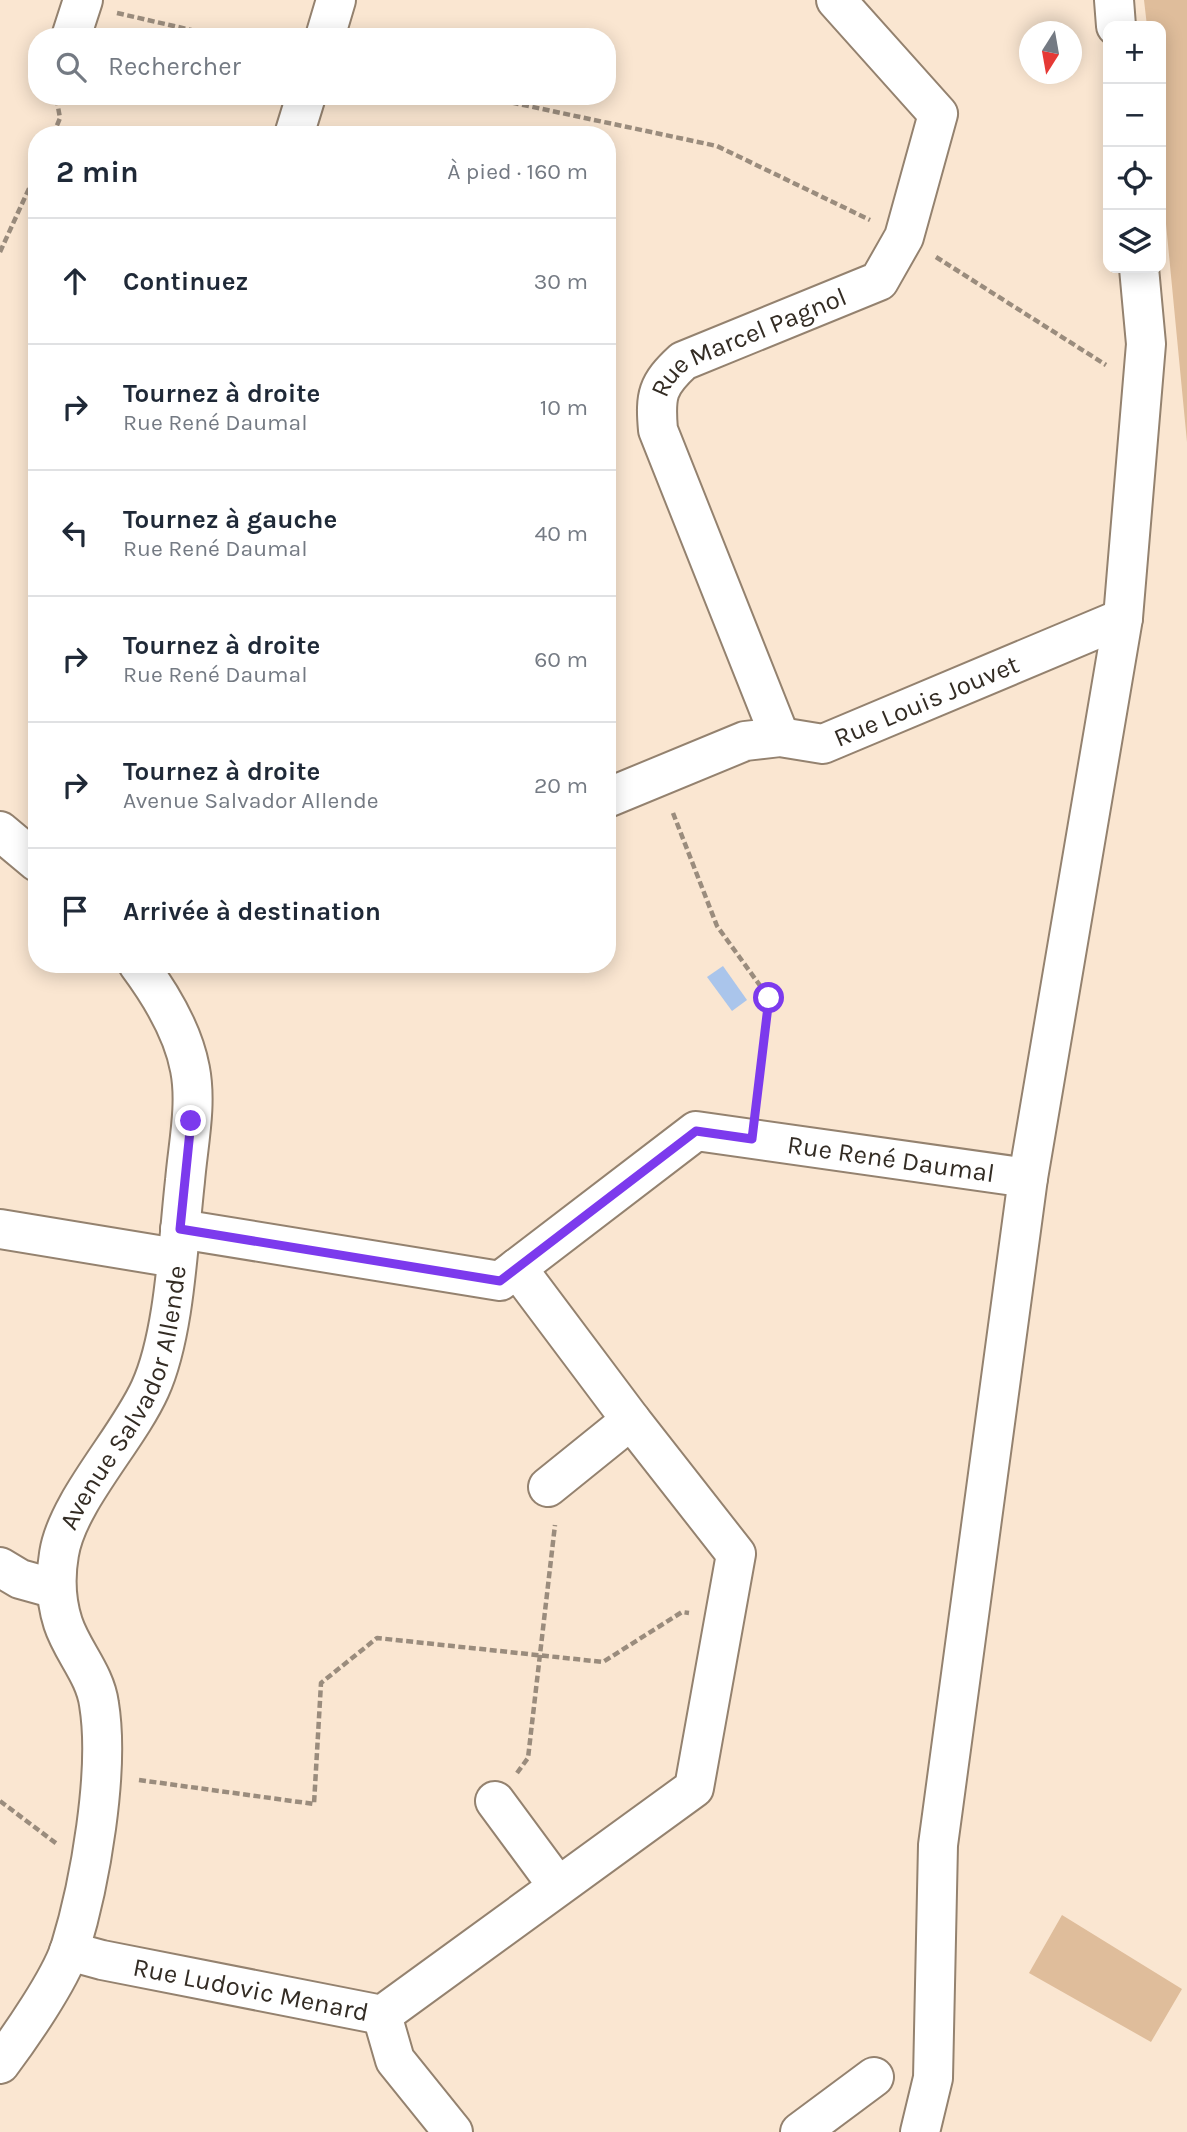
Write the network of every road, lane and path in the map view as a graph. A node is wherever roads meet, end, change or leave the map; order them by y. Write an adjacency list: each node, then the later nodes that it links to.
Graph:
1 (336, 0): 7 (street)
2 (836, 0): 14 (street, Rue Marcel Pagnol)
3 (1114, 0): 5 (street)
4 (79, 14): 6 (path)
5 (1116, 21)
6 (166, 28)
7 (328, 28)
8 (58, 105): 11 (path)
9 (303, 105): 12 (street)
10 (524, 105): 14 (path)
11 (57, 126)
12 (297, 126)
13 (28, 190): 15 (path)
14 (904, 237): 17 (path); 19 (street, Rue Marcel Pagnol)
15 (0, 253)
16 (1139, 273): 17 (street)
17 (1142, 388): 18 (street)
18 (1123, 618): 19 (street, Rue Louis Jouvet); 26 (street)
19 (780, 737): 20 (street, Rue Louis Jouvet)
20 (659, 776): 21 (street, Rue Louis Jouvet); 25 (path)
21 (616, 794)
22 (0, 831): 23 (street)
23 (28, 853)
24 (145, 973): 28 (street, Avenue Salvador Allende)
25 (752, 1139): 26 (street, Rue René Daumal); 29 (street, Rue René Daumal)
26 (1028, 1178): 48 (street)
27 (0, 1229): 28 (street, Rue René Daumal)
28 (178, 1243): 29 (street, Rue René Daumal); 33 (street, Avenue Salvador Allende)
29 (517, 1268): 30 (street, Rue Ludovic Menard)
30 (631, 1420): 31 (street); 34 (street, Rue Ludovic Menard)
31 (548, 1486): 35 (path)
32 (0, 1567): 33 (street)
33 (56, 1589): 36 (street, Avenue Salvador Allende)
34 (725, 1618): 35 (path); 40 (street, Rue Ludovic Menard)
35 (538, 1656): 36 (path); 38 (path)
36 (100, 1775): 39 (street, Avenue Salvador Allende)
37 (0, 1801): 39 (path)
38 (495, 1801): 40 (street)
39 (88, 1867): 41 (street, Avenue Salvador Allende)
40 (557, 1885): 42 (street, Rue Ludovic Menard)
41 (69, 1951): 42 (street, Rue Ludovic Menard); 43 (street, Avenue Salvador Allende)
42 (382, 2015): 46 (street)
43 (12, 2025): 44 (street, Avenue Salvador Allende)
44 (0, 2064)
45 (874, 2077): 47 (street)
46 (453, 2132)
47 (800, 2132)
48 (920, 2132)

